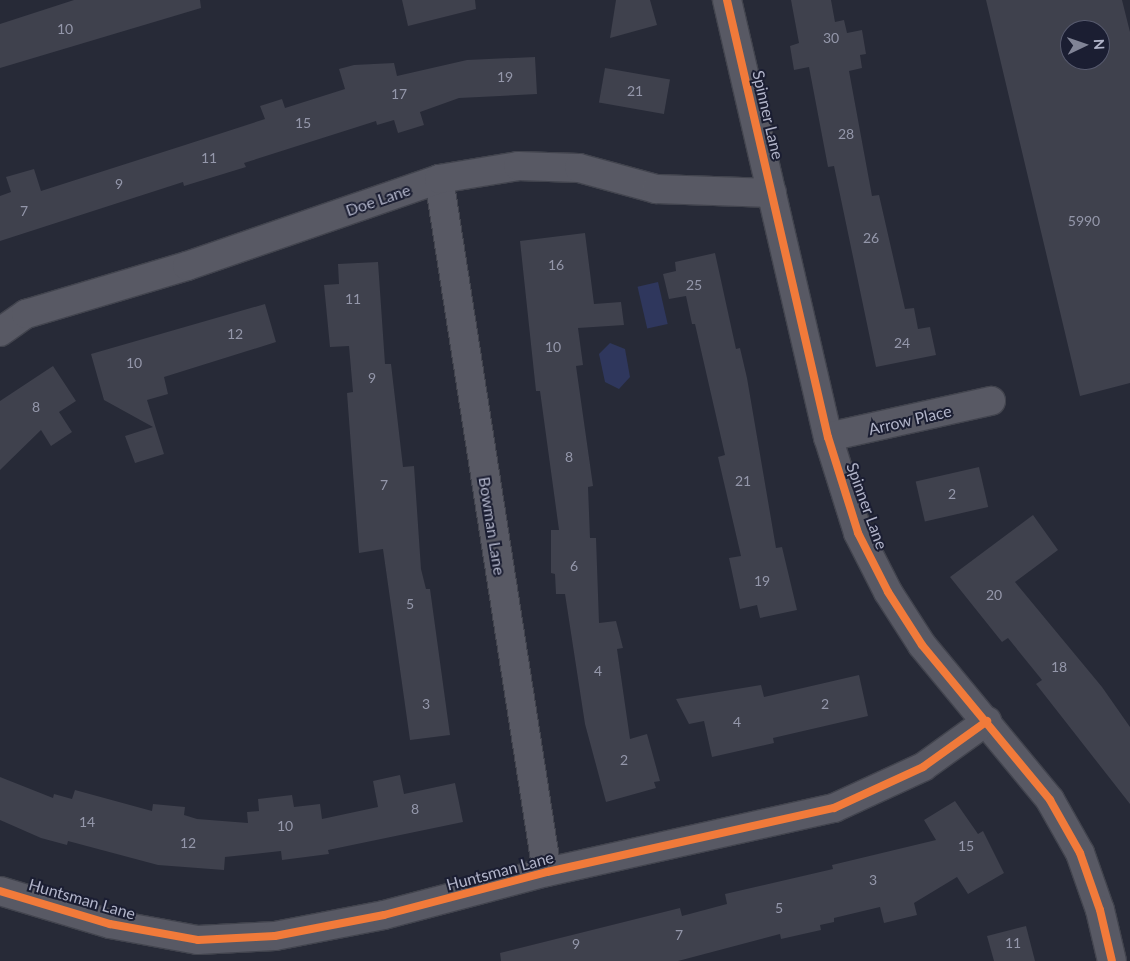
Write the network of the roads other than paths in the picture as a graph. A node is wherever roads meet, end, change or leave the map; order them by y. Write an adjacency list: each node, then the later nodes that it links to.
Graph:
1 (727, 0): 3 (street, Spinner Lane)
2 (439, 179): 3 (street, Doe Lane); 4 (street, Doe Lane); 8 (street, Bowman Lane)
3 (772, 193): 6 (street, Spinner Lane)
4 (0, 332)
5 (991, 402): 6 (street, Arrow Place)
6 (828, 437): 7 (street, Spinner Lane)
7 (987, 721): 8 (street, Huntsman Lane); 10 (street, Spinner Lane)
8 (547, 872): 9 (street, Huntsman Lane)
9 (0, 891)
10 (1112, 961)

